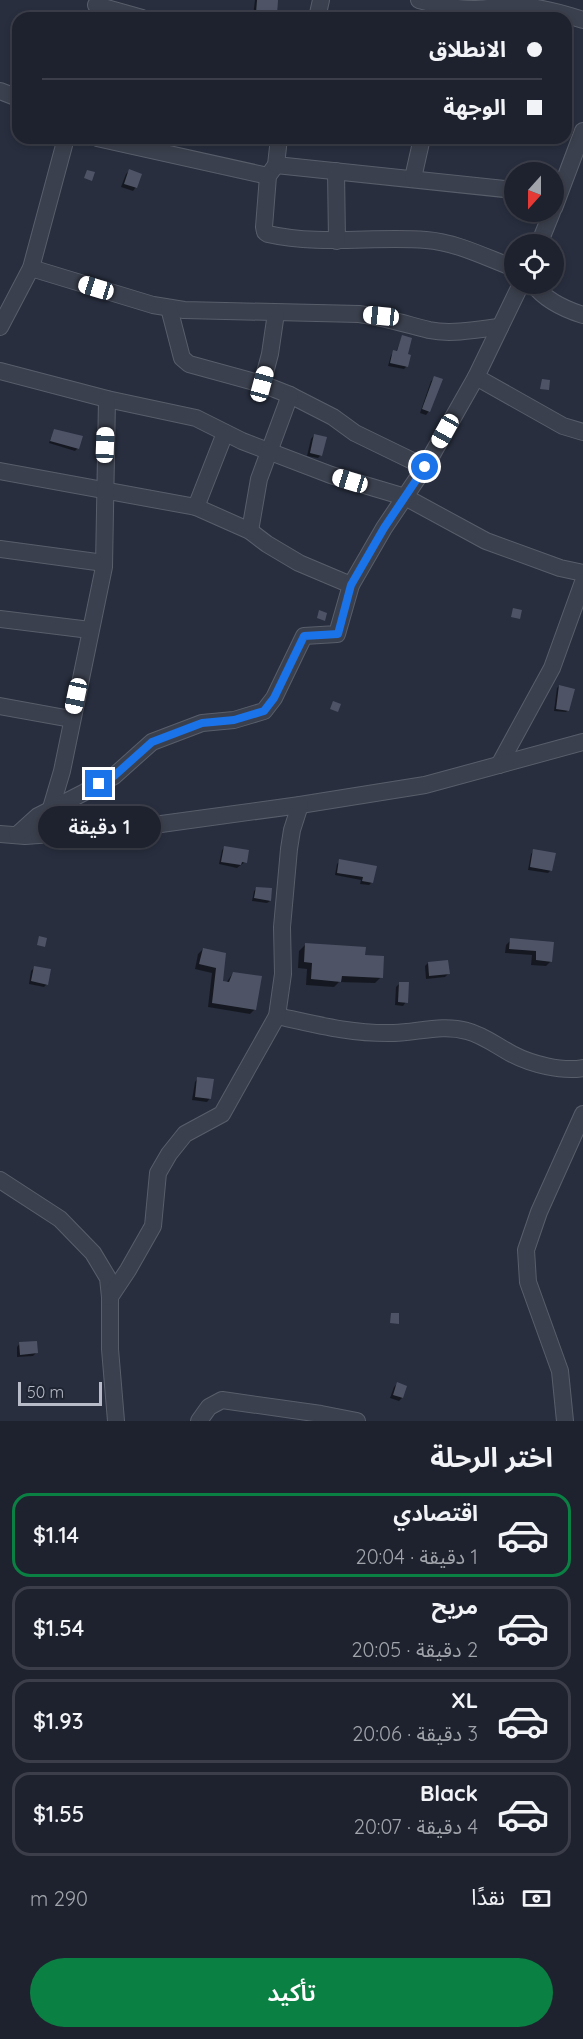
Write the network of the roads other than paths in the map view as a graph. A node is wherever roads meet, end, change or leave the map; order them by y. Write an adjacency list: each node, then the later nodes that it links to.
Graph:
1 (419, 0): 5 (street)
2 (526, 4): 6 (street); 7 (street)
3 (95, 8): 4 (street)
4 (114, 12)
5 (448, 12)
6 (456, 12)
7 (555, 12)
8 (583, 131): 16 (street)
9 (64, 144): 20 (street)
10 (130, 144): 13 (street)
11 (278, 144): 13 (street)
12 (421, 144): 15 (street)
13 (272, 170): 14 (street); 18 (street)
14 (336, 171): 15 (street); 18 (street)
15 (413, 178): 17 (street)
16 (564, 178)
17 (504, 189)
18 (336, 241): 19 (street)
19 (504, 264)
20 (31, 268): 23 (street); 26 (street)
21 (516, 294): 27 (street)
22 (542, 294): 25 (street)
23 (169, 308): 24 (street); 30 (street)
24 (276, 313): 27 (street); 30 (street)
25 (583, 315)
26 (0, 327)
27 (501, 327): 29 (street)
28 (0, 371): 32 (street)
29 (476, 377): 33 (street); 36 (street)
30 (262, 384): 31 (street)
31 (290, 395): 35 (street); 36 (street)
32 (107, 399): 34 (street); 38 (street)
33 (583, 432)
34 (225, 433): 35 (street); 40 (street)
35 (270, 451): 39 (street); 41 (street)
36 (425, 467): 39 (street)
37 (0, 471): 38 (street)
38 (104, 491): 40 (street); 43 (street)
39 (405, 497): 44 (street); 46 (street)
40 (196, 507): 41 (street)
41 (250, 531): 46 (street)
42 (0, 549): 43 (street)
43 (104, 563): 48 (street)
44 (583, 573)
45 (583, 582): 52 (street)
46 (351, 585): 54 (street)
47 (0, 620): 48 (street)
48 (90, 630): 50 (street)
49 (0, 706): 50 (street)
50 (71, 719): 54 (street)
51 (583, 742): 52 (street)
52 (499, 765): 53 (street)
53 (300, 805): 55 (street); 57 (street)
54 (51, 808): 55 (street)
55 (14, 835): 56 (street)
56 (0, 845)
57 (277, 1016): 58 (street); 61 (street)
58 (583, 1068)
59 (583, 1114): 65 (street)
60 (0, 1180): 61 (street)
61 (110, 1297): 62 (street)
62 (116, 1421)
63 (199, 1421): 64 (street)
64 (357, 1421)
65 (566, 1421)

